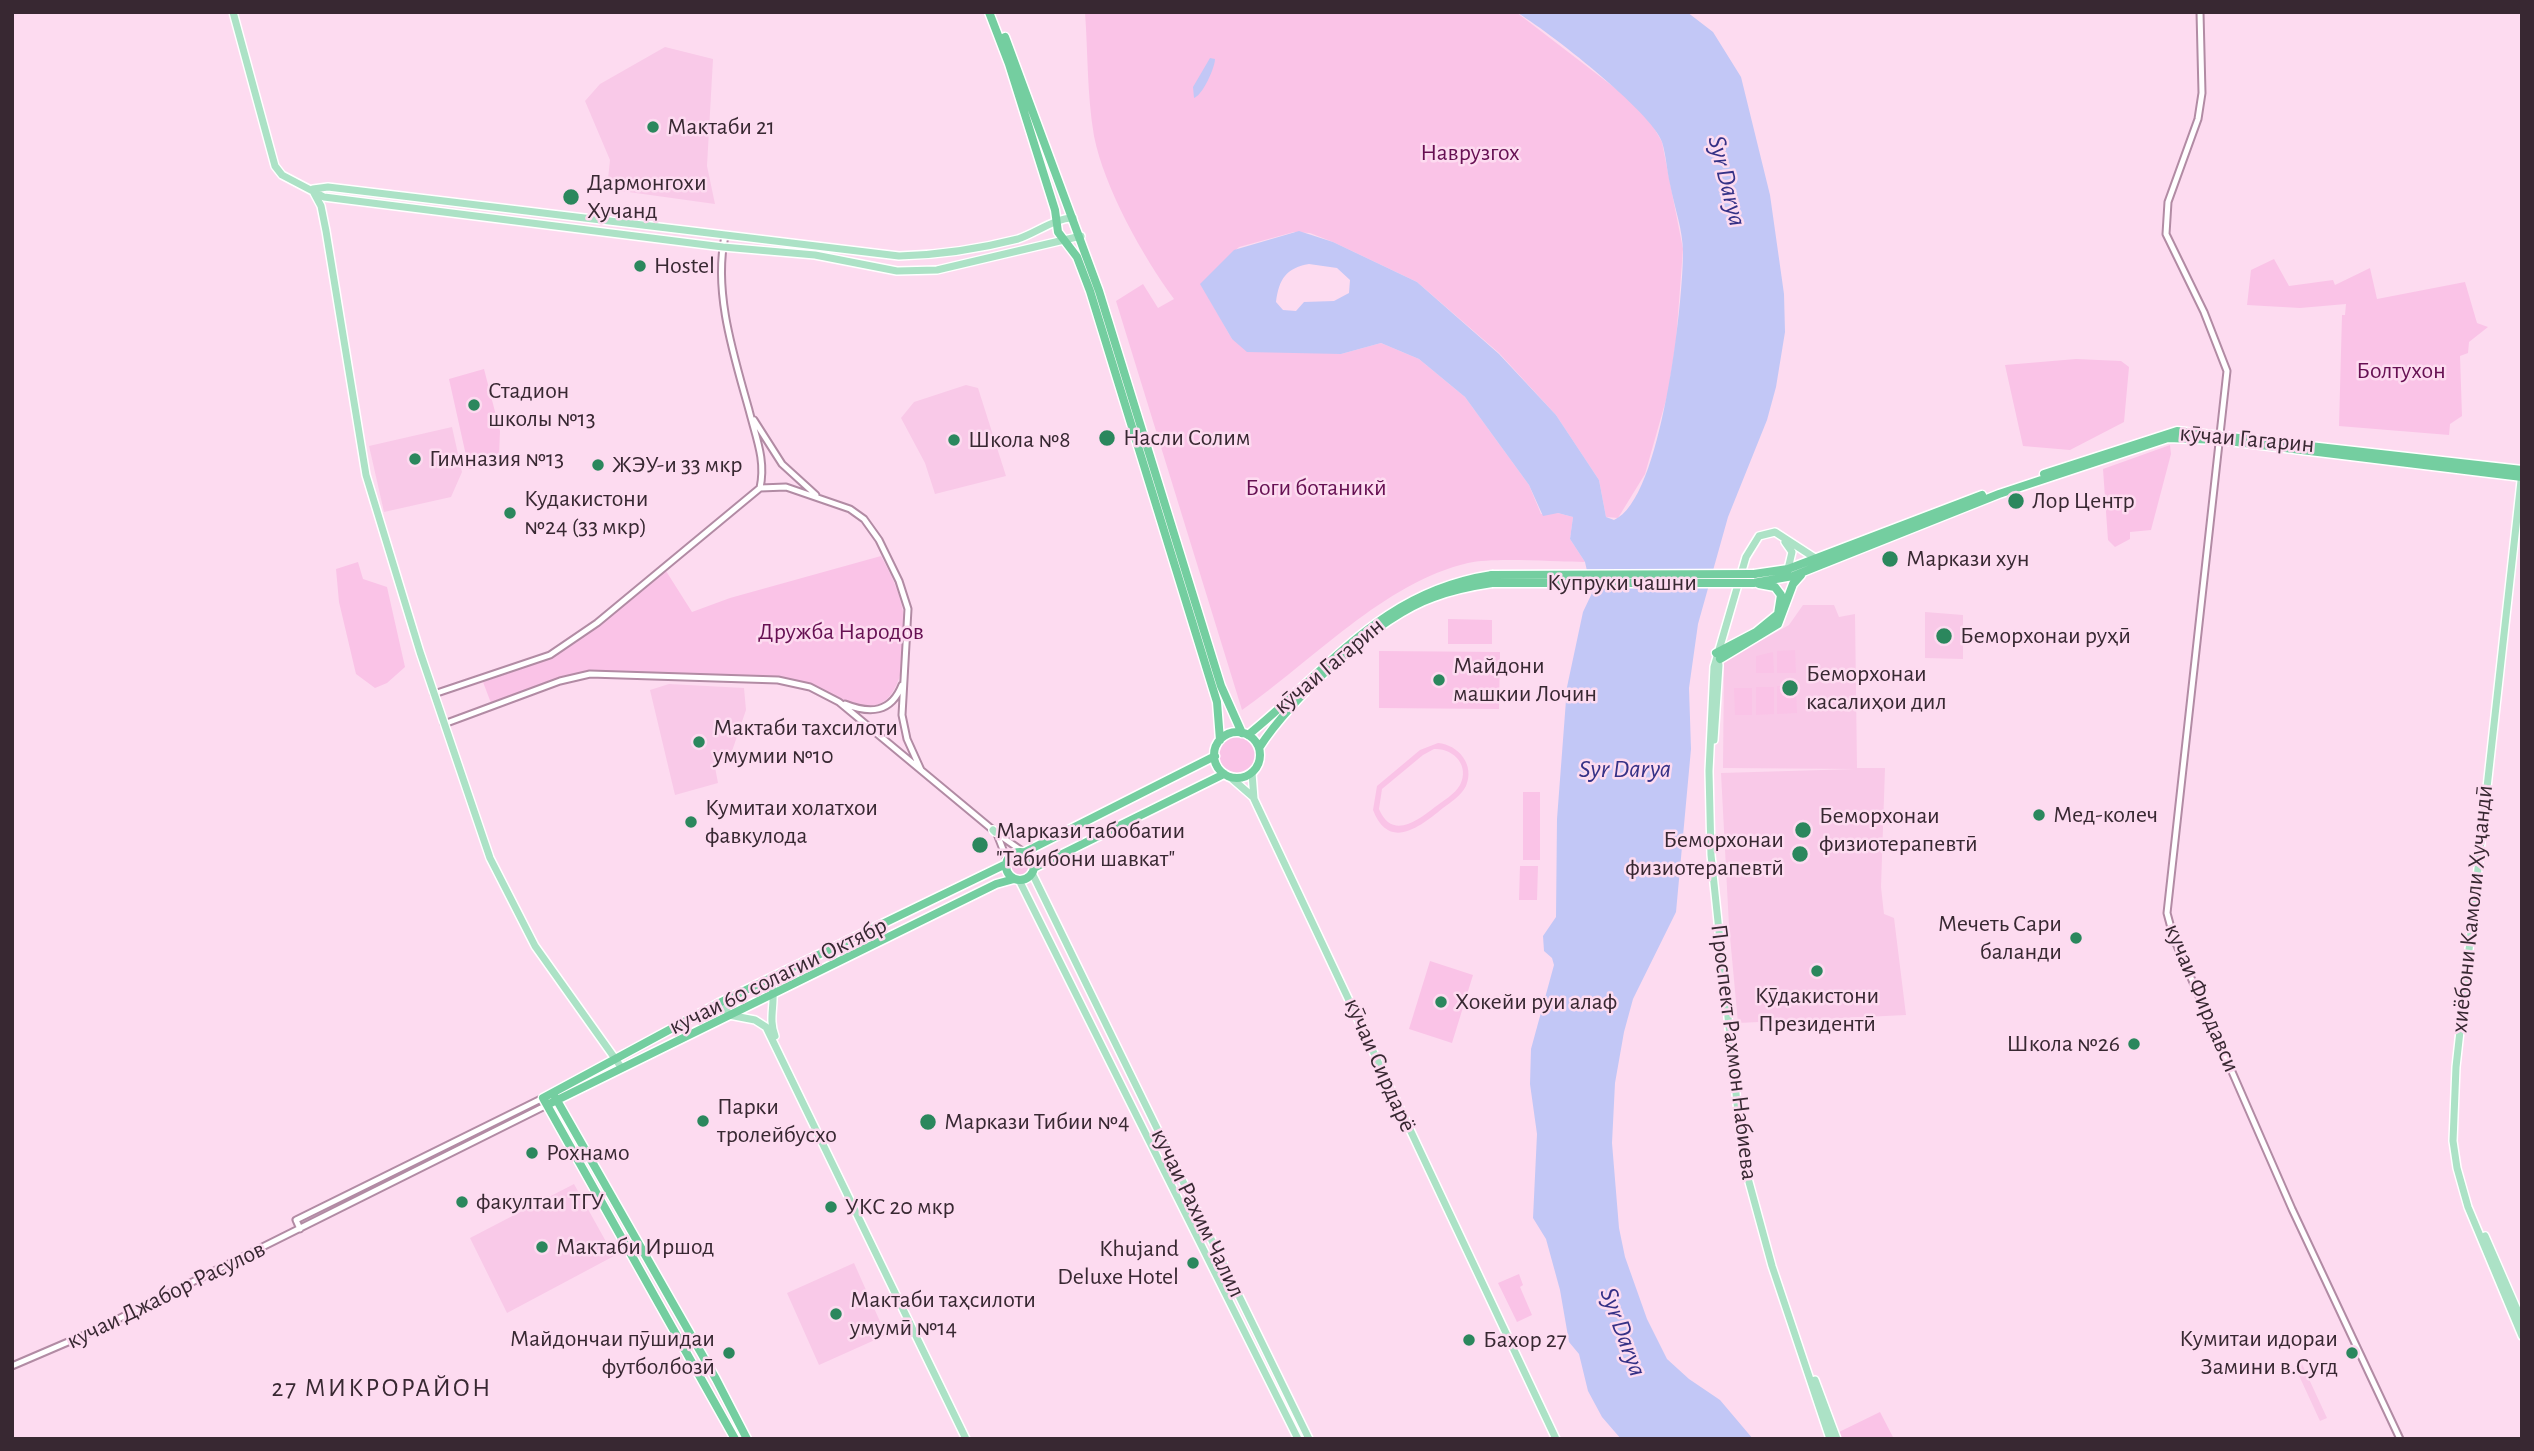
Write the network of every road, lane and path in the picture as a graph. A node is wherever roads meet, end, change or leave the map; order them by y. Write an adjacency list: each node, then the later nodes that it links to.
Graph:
1 (233, 12): 6 (main road)
2 (989, 12): 5 (highway)
3 (995, 12): 5 (highway)
4 (2200, 12): 18 (street, кучаи Фирдавси)
5 (1011, 62): 11 (highway); 12 (highway)
6 (312, 189): 7 (main road); 8 (main road); 10 (main road)
7 (355, 190): 9 (main road); 13 (main road)
8 (332, 198): 9 (main road); 10 (main road)
9 (353, 201): 16 (main road)
10 (321, 206): 31 (main road)
11 (1073, 218): 12 (main road); 14 (highway)
12 (1056, 222): 13 (main road); 15 (highway)
13 (725, 236): 16 (street)
14 (1081, 236): 15 (main road); 34 (highway)
15 (1063, 240): 16 (main road); 35 (highway)
16 (723, 247): 17 (street)
17 (744, 394): 21 (street); 22 (street)
18 (2221, 437): 19 (highway, кӯчаи Гагарин); 20 (highway); 24 (highway, кӯчаи Гагарин); 26 (highway, кӯчаи Гагарин); 76 (street, кучаи Фирдавси)
19 (2522, 471): 20 (main road, хиёбони Камоли Хуҷандӣ)
20 (2521, 477): 66 (main road, хиёбони Камоли Хуҷандӣ)
21 (760, 488): 22 (street); 31 (street)
22 (819, 497): 30 (street)
23 (2522, 505): 65 (main road, хиёбони Камоли Хуҷандӣ)
24 (1819, 557): 25 (highway, кӯчаи Гагарин); 29 (main road)
25 (1788, 569): 27 (highway, кӯчаи Гагарин); 29 (main road)
26 (1806, 570): 27 (highway, кӯчаи Гагарин); 29 (highway)
27 (1754, 578): 28 (highway, Купруки чашни, bridge); 29 (highway)
28 (1492, 579): 34 (highway, кӯчаи Гагарин); 36 (highway, кӯчаи Гагарин)
29 (1719, 654): 74 (main road, Проспект Рахмон Набиева); 75 (main road, Проспект Рахмон Набиева)
30 (904, 679): 32 (street); 38 (street)
31 (434, 694): 33 (main road)
32 (839, 702): 33 (street); 38 (street)
33 (444, 724): 55 (main road)
34 (1245, 734): 35 (highway); 36 (highway)
35 (1220, 740): 37 (highway)
36 (1259, 748): 39 (highway)
37 (1215, 756): 40 (highway); 43 (highway)
38 (921, 770): 42 (street)
39 (1252, 773): 40 (highway); 41 (main road)
40 (1227, 775): 41 (main road); 45 (highway)
41 (1254, 799): 73 (main road, кӯчаи Сирдарё)
42 (994, 831): 43 (street); 44 (street)
43 (1023, 852): 44 (highway); 45 (highway)
44 (1007, 862): 46 (highway); 47 (highway, кучаи 60 солагии Октябр)
45 (1033, 871): 46 (highway); 72 (main road, кучаи Рахим Чалил)
46 (1016, 879): 48 (highway, кучаи 60 солагии Октябр); 71 (main road, кучаи Рахим Чалил)
47 (873, 928): 48 (highway); 49 (highway, кучаи 60 солагии Октябр)
48 (881, 941): 50 (highway, кучаи 60 солагии Октябр)
49 (844, 942): 50 (highway); 51 (highway, кучаи 60 солагии Октябр)
50 (851, 956): 52 (highway, кучаи 60 солагии Октябр)
51 (769, 981): 52 (main road); 53 (highway, кучаи 60 солагии Октябр)
52 (776, 994): 54 (highway, кучаи 60 солагии Октябр); 56 (main road)
53 (723, 1002): 54 (main road); 55 (highway, кучаи 60 солагии Октябр)
54 (729, 1015): 56 (main road); 57 (highway, кучаи 60 солагии Октябр)
55 (615, 1057): 57 (main road); 58 (highway, кучаи 60 солагии Октябр)
56 (787, 1066): 70 (main road)
57 (621, 1067): 58 (highway, кучаи 60 солагии Октябр)
58 (555, 1096): 59 (highway); 69 (highway)
59 (545, 1102): 60 (street); 61 (street, кучаи Джабор Расулов); 68 (highway)
60 (492, 1123): 61 (street); 62 (street)
61 (496, 1132): 63 (street, кучаи Джабор Расулов)
62 (464, 1136): 63 (street); 64 (street)
63 (468, 1145): 64 (street, кучаи Джабор Расулов)
64 (300, 1228): 67 (street, кучаи Джабор Расулов)
65 (2522, 1321)
66 (2522, 1336)
67 (12, 1366)
68 (735, 1439)
69 (747, 1439)
70 (966, 1439)
71 (1298, 1439)
72 (1309, 1439)
73 (1556, 1439)
74 (1830, 1439)
75 (1837, 1439)
76 (2400, 1439)

